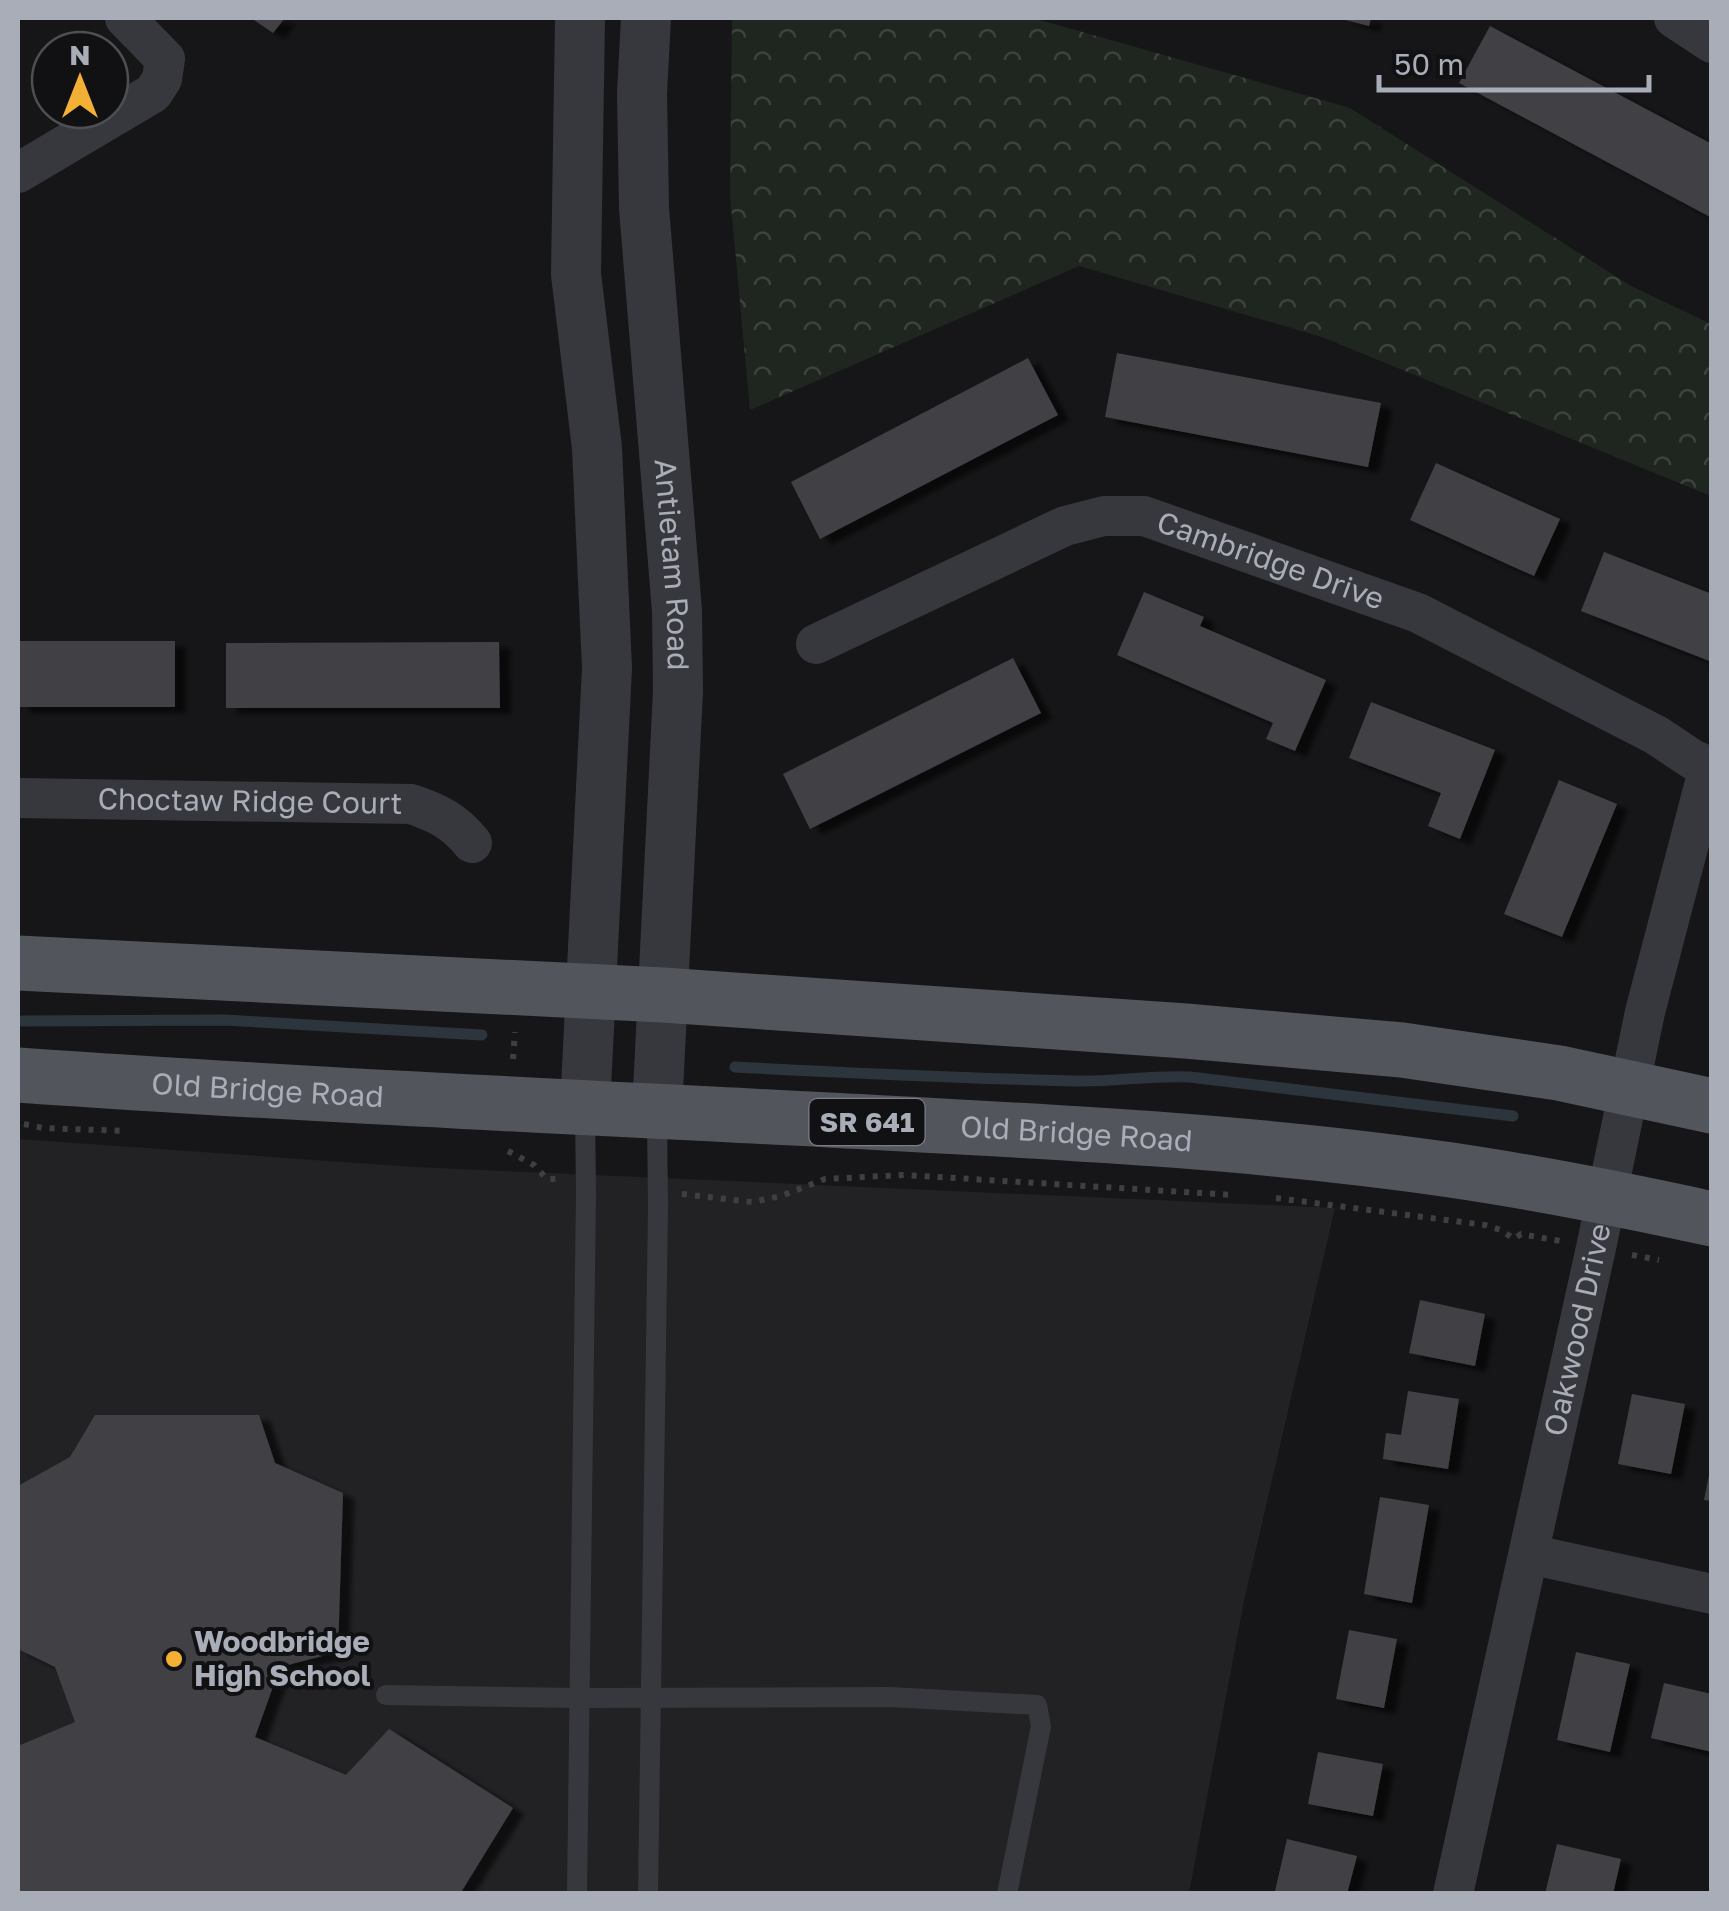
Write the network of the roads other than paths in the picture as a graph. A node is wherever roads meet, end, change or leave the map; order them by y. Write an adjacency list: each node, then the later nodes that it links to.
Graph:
1 (125, 18): 6 (street)
2 (580, 18): 12 (street)
3 (646, 18): 13 (street, Antietam Road)
4 (1674, 18): 5 (street)
5 (1712, 42)
6 (18, 173)
7 (816, 644): 8 (street, Cambridge Drive)
8 (1710, 768): 15 (street, Oakwood Drive)
9 (18, 798): 10 (street, Choctaw Ridge Court)
10 (472, 843)
11 (18, 963): 12 (main road)
12 (591, 992): 13 (main road); 17 (street)
13 (663, 995): 15 (main road); 18 (street, Antietam Road)
14 (18, 1074): 17 (main road, Old Bridge Road / SR 641)
15 (1629, 1087): 16 (main road); 19 (street, Oakwood Drive)
16 (1712, 1106)
17 (585, 1108): 18 (main road, Old Bridge Road / SR 641); 24 (lane)
18 (657, 1112): 19 (main road, Old Bridge Road / SR 641); 25 (lane)
19 (1607, 1196): 20 (main road, Old Bridge Road / SR 641); 21 (street, Oakwood Drive)
20 (1712, 1219)
21 (1529, 1554): 22 (street); 29 (street, Oakwood Drive)
22 (1712, 1594)
23 (386, 1694): 24 (lane)
24 (580, 1698): 25 (lane); 26 (lane)
25 (652, 1698): 27 (lane); 28 (lane)
26 (577, 1894)
27 (648, 1894)
28 (1007, 1894)
29 (1453, 1894)

